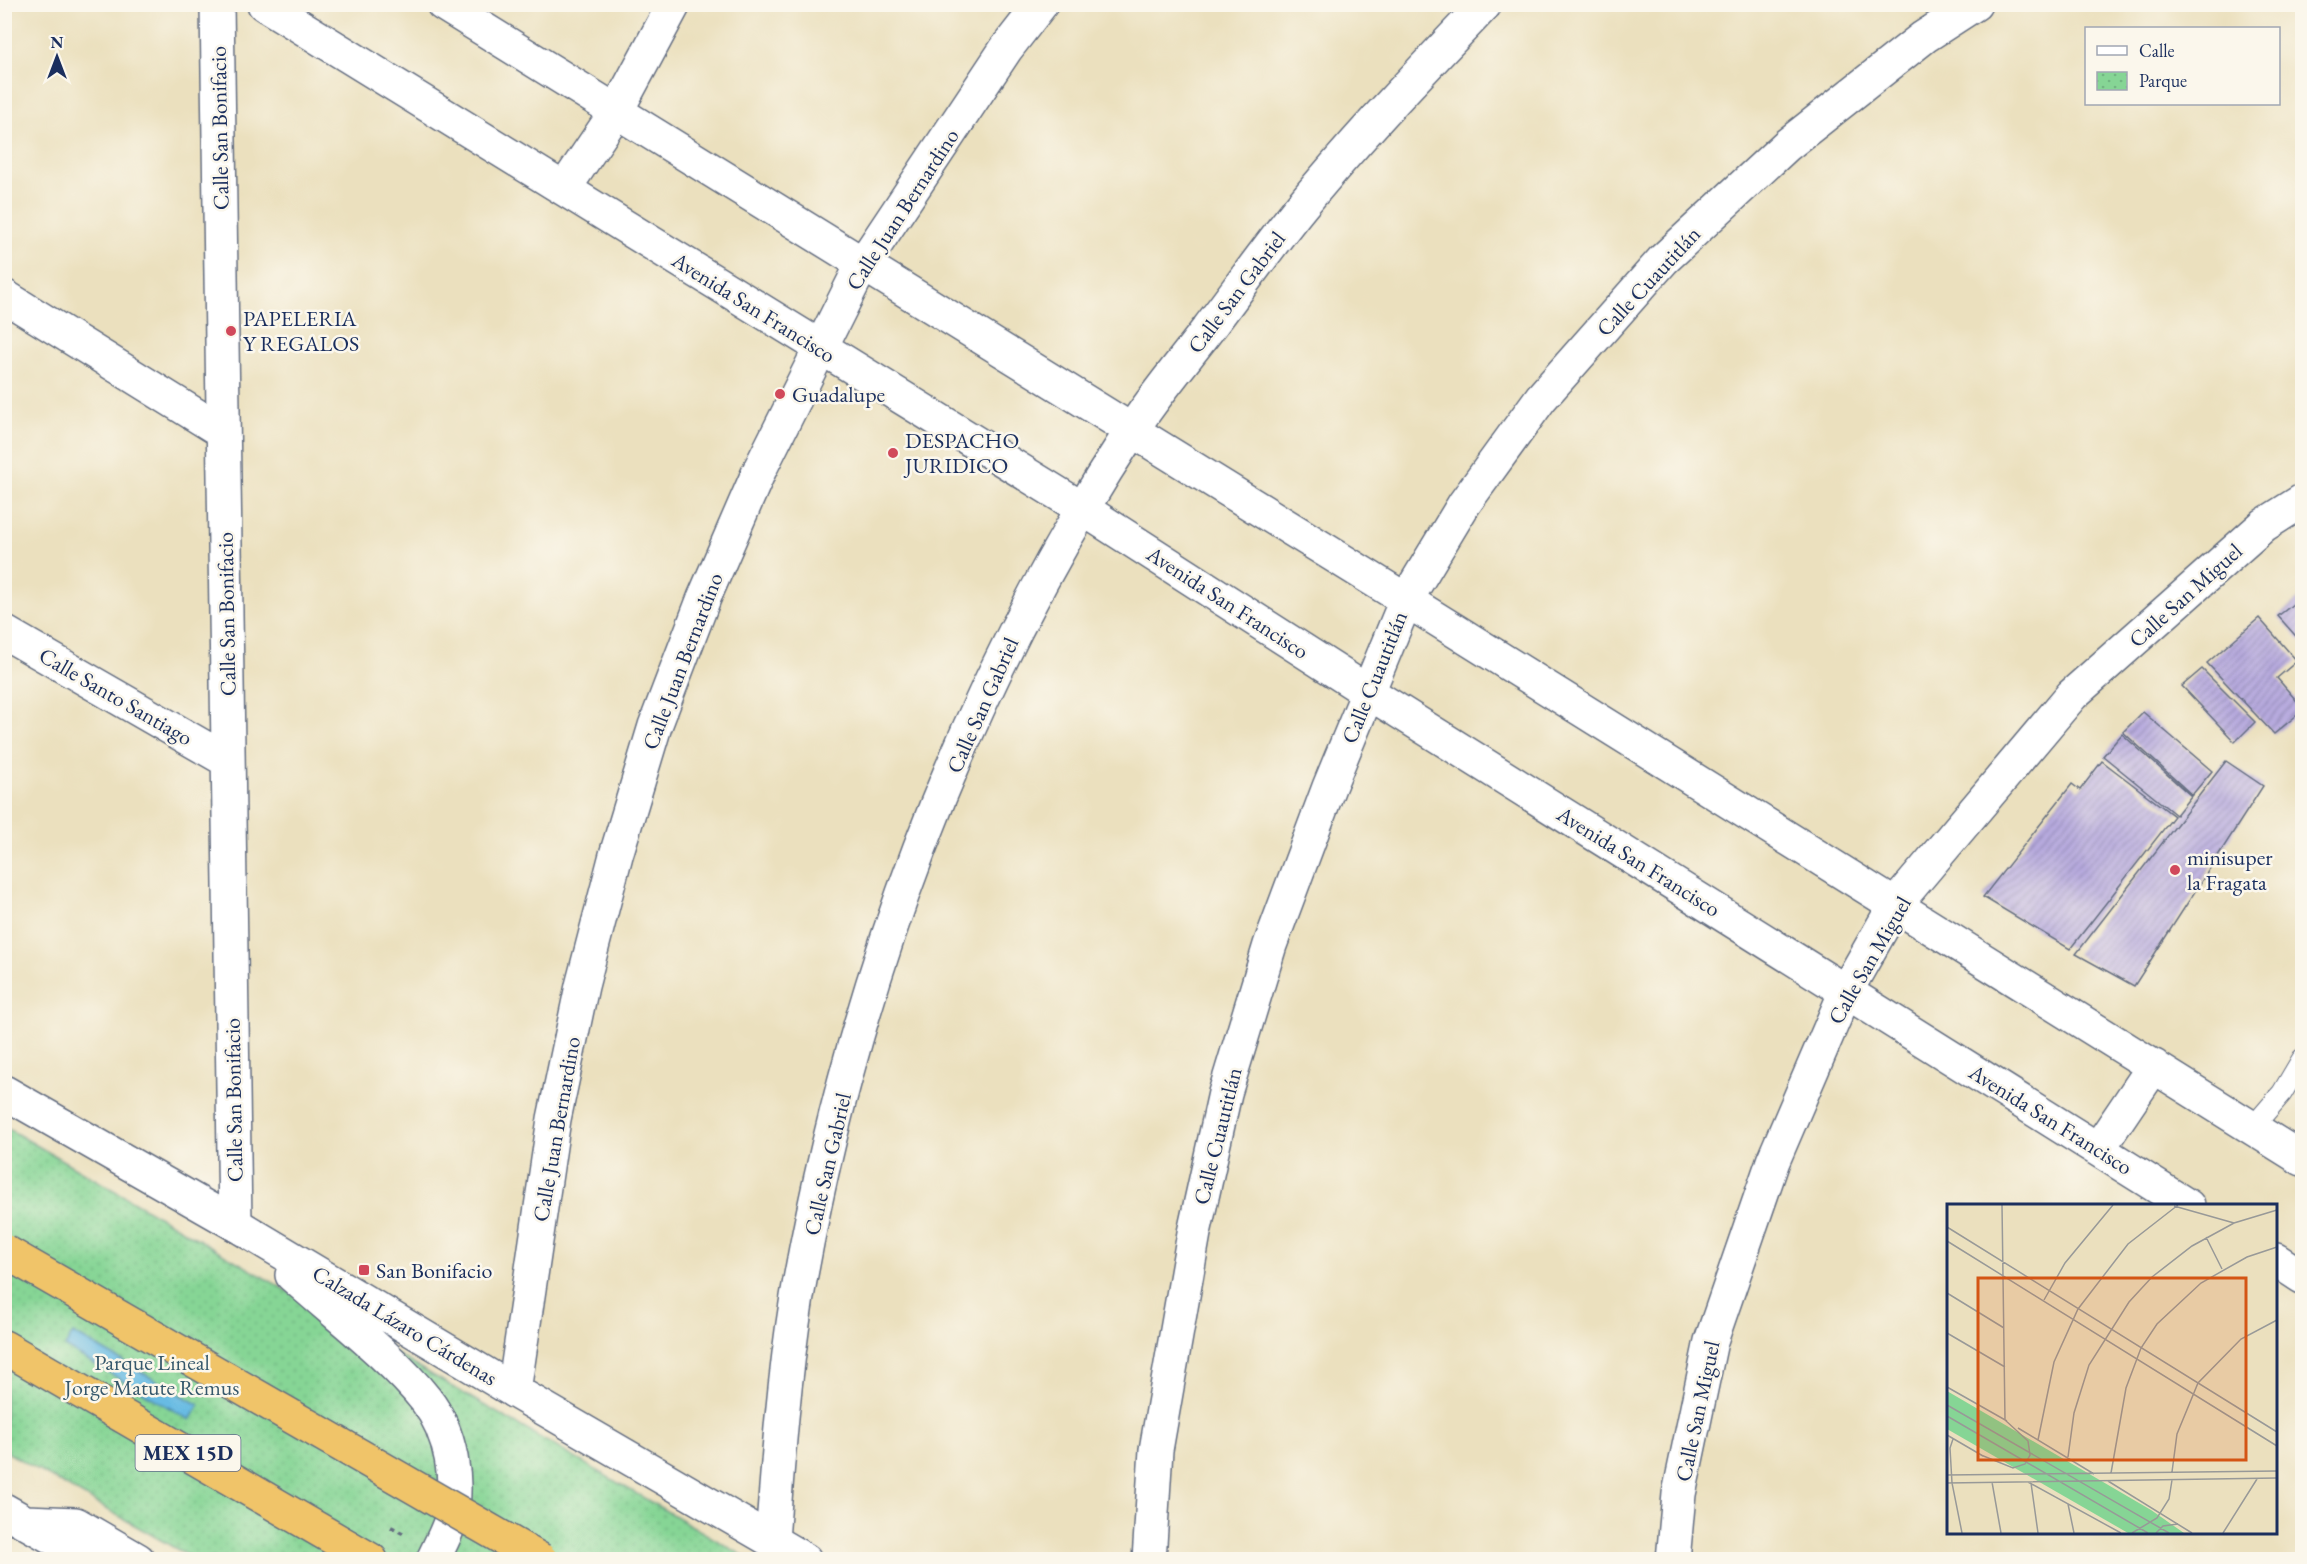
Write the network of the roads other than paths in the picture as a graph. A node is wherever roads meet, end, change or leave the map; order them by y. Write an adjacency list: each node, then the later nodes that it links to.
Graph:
1 (217, 4): 14 (street, Calle San Bonifacio)
2 (264, 4): 9 (street, Avenida San Francisco)
3 (443, 4): 8 (street)
4 (674, 4): 8 (street)
5 (1041, 4): 10 (street, Calle Juan Bernardino)
6 (1485, 4): 13 (street, Calle San Gabriel)
7 (1976, 4): 17 (street, Calle Cuautitlán)
8 (616, 112): 9 (street); 10 (street)
9 (564, 189): 12 (street, Avenida San Francisco)
10 (862, 265): 12 (street, Calle Juan Bernardino); 13 (street)
11 (4, 296): 14 (street)
12 (821, 348): 16 (street, Avenida San Francisco); 35 (street, Calle Juan Bernardino)
13 (1131, 430): 16 (street, Calle San Gabriel); 17 (street)
14 (224, 432): 20 (street, Calle San Bonifacio)
15 (2302, 501): 21 (street, Calle San Miguel)
16 (1083, 509): 19 (street, Avenida San Francisco); 37 (street, Calle San Gabriel)
17 (1406, 600): 19 (street, Calle Cuautitlán); 21 (street)
18 (4, 632): 20 (street, Calle Santo Santiago)
19 (1368, 692): 22 (street, Avenida San Francisco); 44 (street, Calle Cuautitlán)
20 (228, 761): 30 (street, Calle San Bonifacio)
21 (1895, 905): 22 (street, Calle San Miguel); 24 (street)
22 (1846, 991): 27 (street, Avenida San Francisco); 45 (street, Calle San Miguel)
23 (2302, 1059): 26 (lane)
24 (2154, 1066): 26 (street); 27 (street)
25 (4, 1092): 30 (street, Calzada Lázaro Cárdenas)
26 (2252, 1128): 28 (street)
27 (2098, 1149): 29 (street, Avenida San Francisco)
28 (2302, 1160)
29 (2185, 1204)
30 (235, 1224): 35 (street, Calzada Lázaro Cárdenas); 41 (street)
31 (4, 1251): 42 (highway, bridge)
32 (2277, 1261): 33 (street)
33 (2302, 1277)
34 (4, 1347): 40 (highway, MEX 15D)
35 (514, 1390): 37 (street, Calzada Lázaro Cárdenas)
36 (15, 1516): 38 (street); 39 (street)
37 (772, 1540): 43 (street, Calzada Lázaro Cárdenas)
38 (92, 1560)
39 (138, 1560)
40 (371, 1560)
41 (434, 1560)
42 (541, 1560)
43 (805, 1560)
44 (1149, 1560)
45 (1673, 1560)

